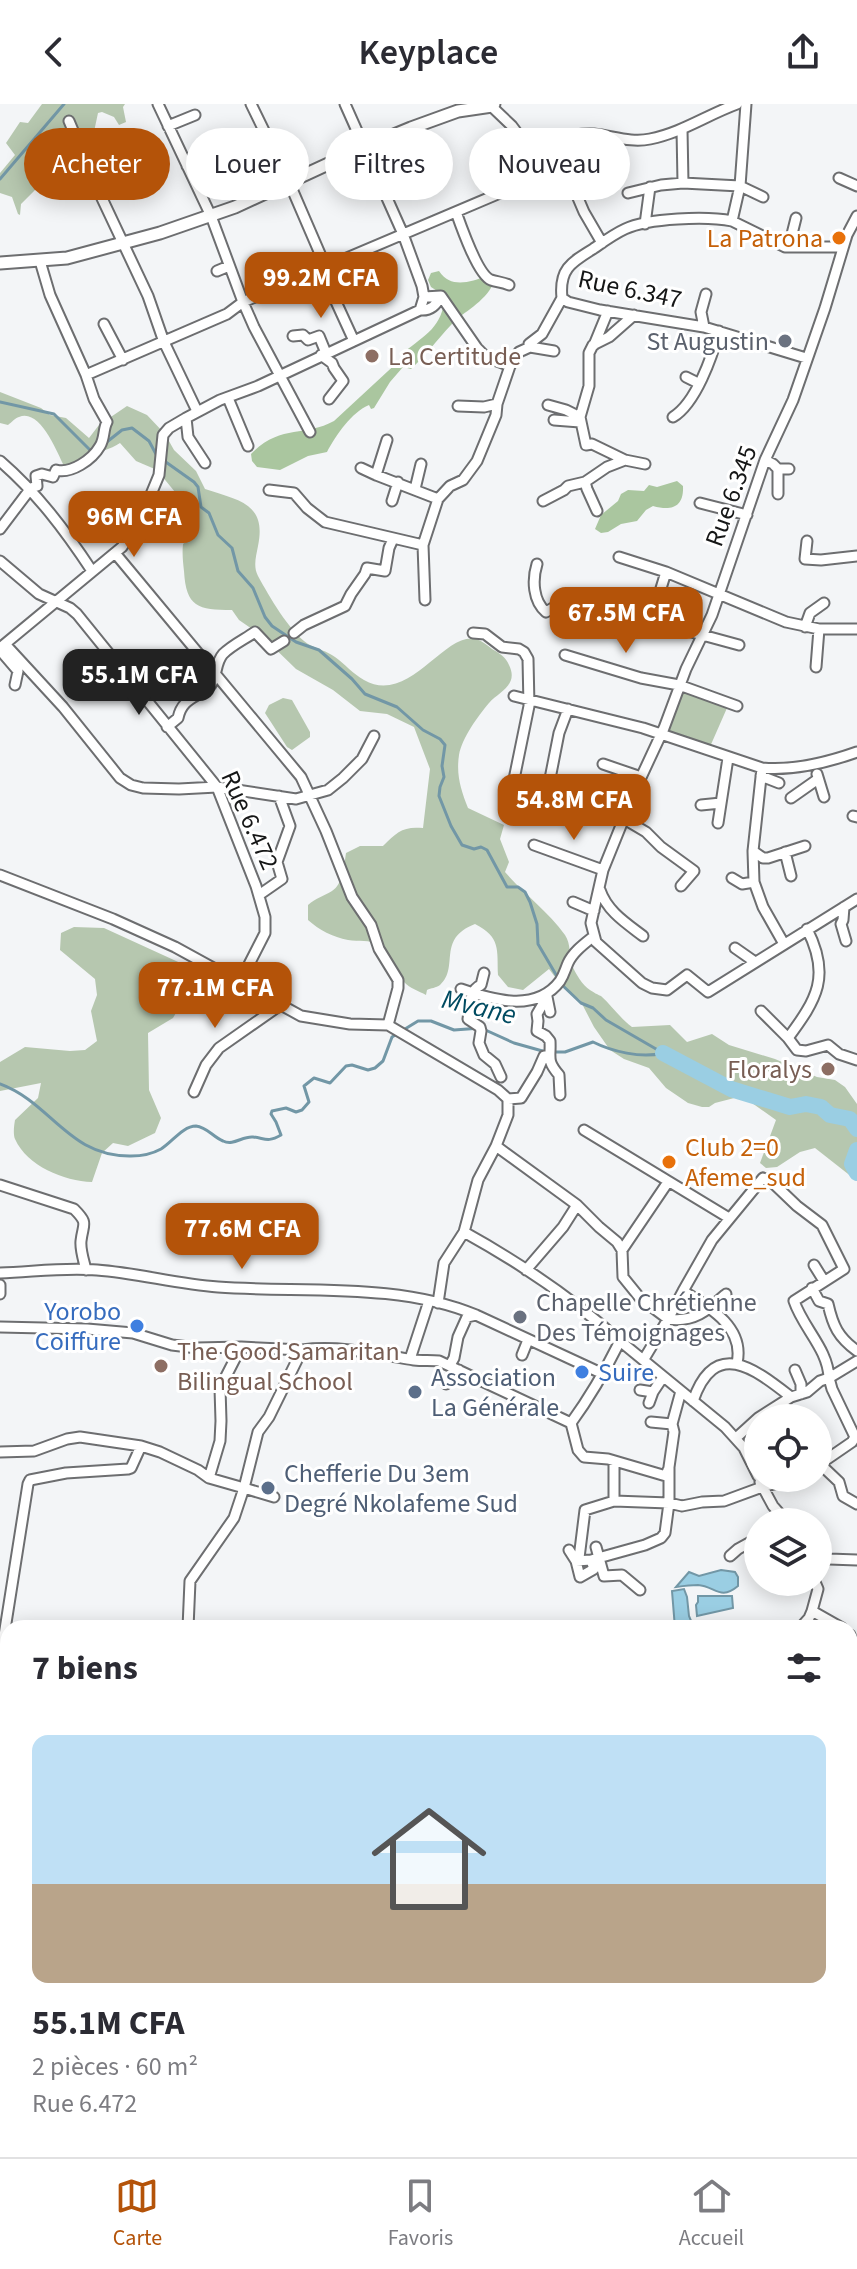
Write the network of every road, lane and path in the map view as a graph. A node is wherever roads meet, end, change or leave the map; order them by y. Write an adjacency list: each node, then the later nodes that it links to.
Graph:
1 (251, 104): 10 (street)
2 (345, 104): 11 (street)
3 (737, 104): 14 (street)
4 (746, 104): 19 (street)
5 (160, 105): 9 (street)
6 (492, 105): 12 (street); 13 (street)
7 (195, 115): 9 (street)
8 (69, 121): 39 (street)
9 (168, 126): 16 (street)
10 (263, 128)
11 (356, 128)
12 (414, 128)
13 (513, 128)
14 (682, 129): 15 (street); 18 (street)
15 (630, 139)
16 (186, 164)
17 (839, 178): 20 (street)
18 (683, 183): 19 (street); 21 (street)
19 (740, 186): 23 (street); 34 (street)
20 (857, 186)
21 (650, 187): 22 (street); 35 (street)
22 (630, 192)
23 (763, 197)
24 (203, 200): 31 (street)
25 (297, 200): 45 (street)
26 (388, 200): 37 (street)
27 (484, 200): 30 (street)
28 (579, 200): 38 (street)
29 (245, 201): 31 (street)
30 (456, 212): 37 (street); 47 (street)
31 (211, 216): 39 (street); 44 (street)
32 (857, 216): 36 (street, Rue 6.345)
33 (796, 218): 40 (street)
34 (732, 221): 35 (street, Rue 6.347); 40 (street)
35 (645, 224): 38 (street, Rue 6.347)
36 (855, 228): 41 (street, Rue 6.345)
37 (403, 234): 45 (street); 50 (street)
38 (602, 243): 51 (street, Rue 6.347)
39 (125, 244): 42 (street); 62 (street)
40 (785, 247): 41 (street)
41 (843, 247): 68 (street, Rue 6.345)
42 (40, 261): 43 (street); 72 (street)
43 (0, 263)
44 (229, 266): 46 (street); 52 (street)
45 (324, 268): 52 (street); 61 (street)
46 (217, 271)
47 (509, 285)
48 (706, 294): 58 (street)
49 (441, 296): 50 (street); 53 (street); 71 (street)
50 (424, 297): 53 (street); 54 (street)
51 (562, 298): 55 (street, Rue 6.347); 65 (street)
52 (243, 302): 62 (street); 73 (street)
53 (435, 306): 54 (street)
54 (420, 310): 61 (street)
55 (608, 311): 56 (street, Rue 6.347); 63 (street)
56 (634, 315): 58 (street, Rue 6.347); 63 (street)
57 (104, 324): 69 (street)
58 (704, 327): 59 (street, Rue 6.347)
59 (719, 331): 68 (street, Rue 6.347); 75 (street)
60 (293, 336): 67 (street)
61 (354, 341): 64 (street)
62 (164, 342): 69 (street); 81 (street)
63 (593, 345): 85 (street)
64 (338, 348): 67 (street); 70 (street)
65 (523, 348): 66 (street); 71 (street)
66 (554, 351)
67 (323, 354): 70 (street); 73 (street)
68 (806, 358): 90 (street, Rue 6.345)
69 (123, 360): 72 (street)
70 (332, 363): 77 (street)
71 (510, 366): 78 (street)
72 (86, 375): 99 (street)
73 (279, 375): 76 (street); 86 (street)
74 (686, 377): 75 (street)
75 (698, 383): 82 (street)
76 (228, 398): 81 (street); 88 (street)
77 (329, 399)
78 (497, 404): 80 (street); 103 (street)
79 (548, 405): 85 (street)
80 (458, 406)
81 (197, 411): 83 (street)
82 (673, 417)
83 (186, 418): 92 (street); 113 (street)
84 (554, 420): 85 (street)
85 (580, 420): 89 (street)
86 (310, 432)
87 (387, 440): 96 (street)
88 (248, 446)
89 (625, 460): 94 (street); 98 (street)
90 (765, 460): 102 (street); 108 (street, Rue 6.345)
91 (0, 461): 99 (street)
92 (205, 463)
93 (421, 464): 100 (street)
94 (645, 464)
95 (361, 468): 96 (street)
96 (376, 475): 97 (street)
97 (398, 482): 100 (street); 104 (street)
98 (585, 482): 105 (street); 107 (street)
99 (31, 488): 109 (street); 118 (street)
100 (415, 489): 103 (street)
101 (269, 490): 110 (street)
102 (778, 494)
103 (438, 499): 112 (street)
104 (392, 501)
105 (543, 501)
106 (700, 503): 108 (street)
107 (597, 511)
108 (747, 515): 120 (street, Rue 6.345)
109 (0, 529)
110 (393, 539): 112 (street); 128 (street)
111 (807, 541): 114 (street)
112 (423, 545): 121 (street)
113 (115, 553): 118 (street); 136 (street)
114 (857, 556)
115 (619, 557): 119 (street)
116 (0, 561): 122 (street, Rue 6.472)
117 (537, 564): 124 (street)
118 (92, 571): 122 (street)
119 (666, 572): 120 (street); 124 (street)
120 (718, 594): 125 (street); 130 (street, Rue 6.345)
121 (425, 600)
122 (55, 602): 133 (street); 142 (street, Rue 6.472)
123 (824, 603): 125 (street)
124 (651, 621): 130 (street)
125 (805, 627): 126 (street)
126 (819, 629): 127 (street); 135 (street)
127 (857, 629)
128 (294, 633)
129 (473, 633): 139 (street)
130 (703, 637): 132 (street); 138 (street, Rue 6.345)
131 (284, 641): 136 (street)
132 (739, 645)
133 (2, 647): 137 (street); 153 (street)
134 (565, 655): 138 (street)
135 (816, 667)
136 (216, 674): 142 (street); 156 (street)
137 (15, 685)
138 (679, 685): 140 (street); 144 (street, Rue 6.345)
139 (529, 703): 141 (street); 155 (street)
140 (737, 706)
141 (568, 709): 144 (street); 161 (street)
142 (167, 727): 153 (street, Rue 6.472)
143 (374, 736): 156 (street)
144 (660, 736): 146 (street); 150 (street, Rue 6.345)
145 (857, 752): 148 (street)
146 (728, 758): 149 (street); 160 (street)
147 (603, 764): 150 (street)
148 (815, 766): 149 (street); 151 (street)
149 (762, 772): 152 (street); 168 (street)
150 (641, 777): 163 (street, Rue 6.345)
151 (818, 779): 158 (street); 159 (street)
152 (779, 783)
153 (217, 787): 157 (street); 177 (street, Rue 6.472)
154 (581, 787): 163 (street)
155 (512, 789)
156 (308, 793): 157 (street); 197 (street)
157 (279, 796): 177 (street)
158 (824, 797)
159 (791, 798)
160 (721, 803): 162 (street); 165 (street)
161 (545, 804)
162 (701, 805)
163 (629, 807): 164 (street, Rue 6.345)
164 (624, 819): 170 (street, Rue 6.345); 175 (street)
165 (718, 823)
166 (534, 845): 170 (street)
167 (805, 846): 169 (street)
168 (753, 851): 169 (street); 174 (street)
169 (785, 852): 171 (street)
170 (603, 870): 176 (street, Rue 6.345)
171 (791, 876)
172 (732, 878): 174 (street)
173 (3, 880): 190 (street)
174 (754, 882): 186 (street)
175 (681, 886)
176 (600, 890): 181 (street, Rue 6.345); 184 (street)
177 (259, 895): 190 (street, Rue 6.472)
178 (857, 899): 180 (street)
179 (573, 902): 181 (street)
180 (844, 907): 182 (street); 185 (street)
181 (594, 911): 183 (street, Rue 6.345)
182 (807, 929): 186 (street); 198 (street)
183 (594, 936): 188 (street); 193 (street)
184 (643, 936)
185 (846, 941)
186 (784, 944): 188 (street)
187 (735, 948): 188 (street)
188 (755, 962)
189 (484, 973): 192 (street)
190 (240, 982): 194 (street)
191 (461, 989): 192 (street)
192 (473, 992): 193 (street); 201 (street)
193 (547, 996): 196 (street); 199 (street)
194 (279, 1006): 197 (street); 202 (street)
195 (761, 1011): 198 (street)
196 (550, 1012)
197 (388, 1025): 204 (street)
198 (788, 1038): 200 (street)
199 (548, 1056): 203 (street); 204 (street)
200 (857, 1060)
201 (501, 1077)
202 (194, 1092)
203 (560, 1095)
204 (508, 1099): 206 (street)
205 (584, 1130): 207 (street)
206 (496, 1146): 209 (street); 211 (street)
207 (668, 1182): 210 (street); 212 (street)
208 (0, 1185): 214 (street)
209 (577, 1205): 212 (street); 215 (street)
210 (729, 1218): 217 (street); 220 (street)
211 (464, 1232): 215 (street); 223 (street)
212 (622, 1250): 226 (street)
213 (814, 1265): 217 (street)
214 (86, 1270): 216 (street); 223 (street)
215 (526, 1270): 229 (street)
216 (0, 1273)
217 (824, 1281): 219 (street)
218 (0, 1285): 221 (street)
219 (812, 1288): 232 (street); 242 (street)
220 (683, 1291): 224 (street); 226 (street)
221 (0, 1294)
222 (726, 1294): 224 (street)
223 (433, 1302): 225 (street); 234 (street)
224 (709, 1310): 226 (street); 237 (street)
225 (476, 1315): 228 (street); 238 (street)
226 (668, 1319): 235 (street)
227 (0, 1327): 230 (street)
228 (528, 1340): 233 (street); 240 (street)
229 (620, 1341): 235 (street); 240 (street)
230 (241, 1347): 231 (street); 263 (street)
231 (302, 1350): 234 (street); 264 (street)
232 (857, 1351)
233 (522, 1355)
234 (410, 1359): 238 (street)
235 (644, 1359): 241 (street)
236 (857, 1361): 242 (street)
237 (737, 1363): 247 (street); 248 (street)
238 (454, 1367): 243 (street); 252 (street)
239 (795, 1370): 247 (street)
240 (601, 1373): 252 (street)
241 (663, 1377): 245 (street); 246 (street)
242 (829, 1378): 247 (street); 259 (street)
243 (446, 1384)
244 (640, 1390): 246 (street)
245 (681, 1391): 248 (street); 253 (street)
246 (653, 1392): 249 (street)
247 (798, 1392): 250 (street)
248 (693, 1401): 255 (street)
249 (649, 1403)
250 (780, 1404)
251 (651, 1422): 253 (street)
252 (571, 1423): 260 (street)
253 (672, 1424): 261 (street)
254 (744, 1431): 255 (street)
255 (736, 1438): 257 (street)
256 (141, 1446): 258 (street); 263 (street); 281 (street)
257 (744, 1448)
258 (0, 1452)
259 (832, 1456)
260 (614, 1461): 261 (street); 267 (street)
261 (669, 1467): 268 (street)
262 (832, 1476): 269 (street)
263 (209, 1478): 264 (street)
264 (244, 1488): 266 (street); 282 (street)
265 (744, 1489): 268 (street)
266 (274, 1497)
267 (614, 1501): 268 (street); 277 (street)
268 (669, 1503): 274 (street)
269 (857, 1504)
270 (744, 1546): 273 (street)
271 (596, 1547): 274 (street)
272 (569, 1550): 277 (street)
273 (730, 1556)
274 (594, 1559): 277 (street); 277 (street); 278 (street)
275 (832, 1559): 276 (street)
276 (857, 1560)
277 (576, 1561)
278 (640, 1590)
279 (816, 1596): 280 (street)
280 (812, 1611): 283 (street); 284 (street)
281 (6, 1620)
282 (188, 1620)
283 (807, 1620)
284 (831, 1620)

